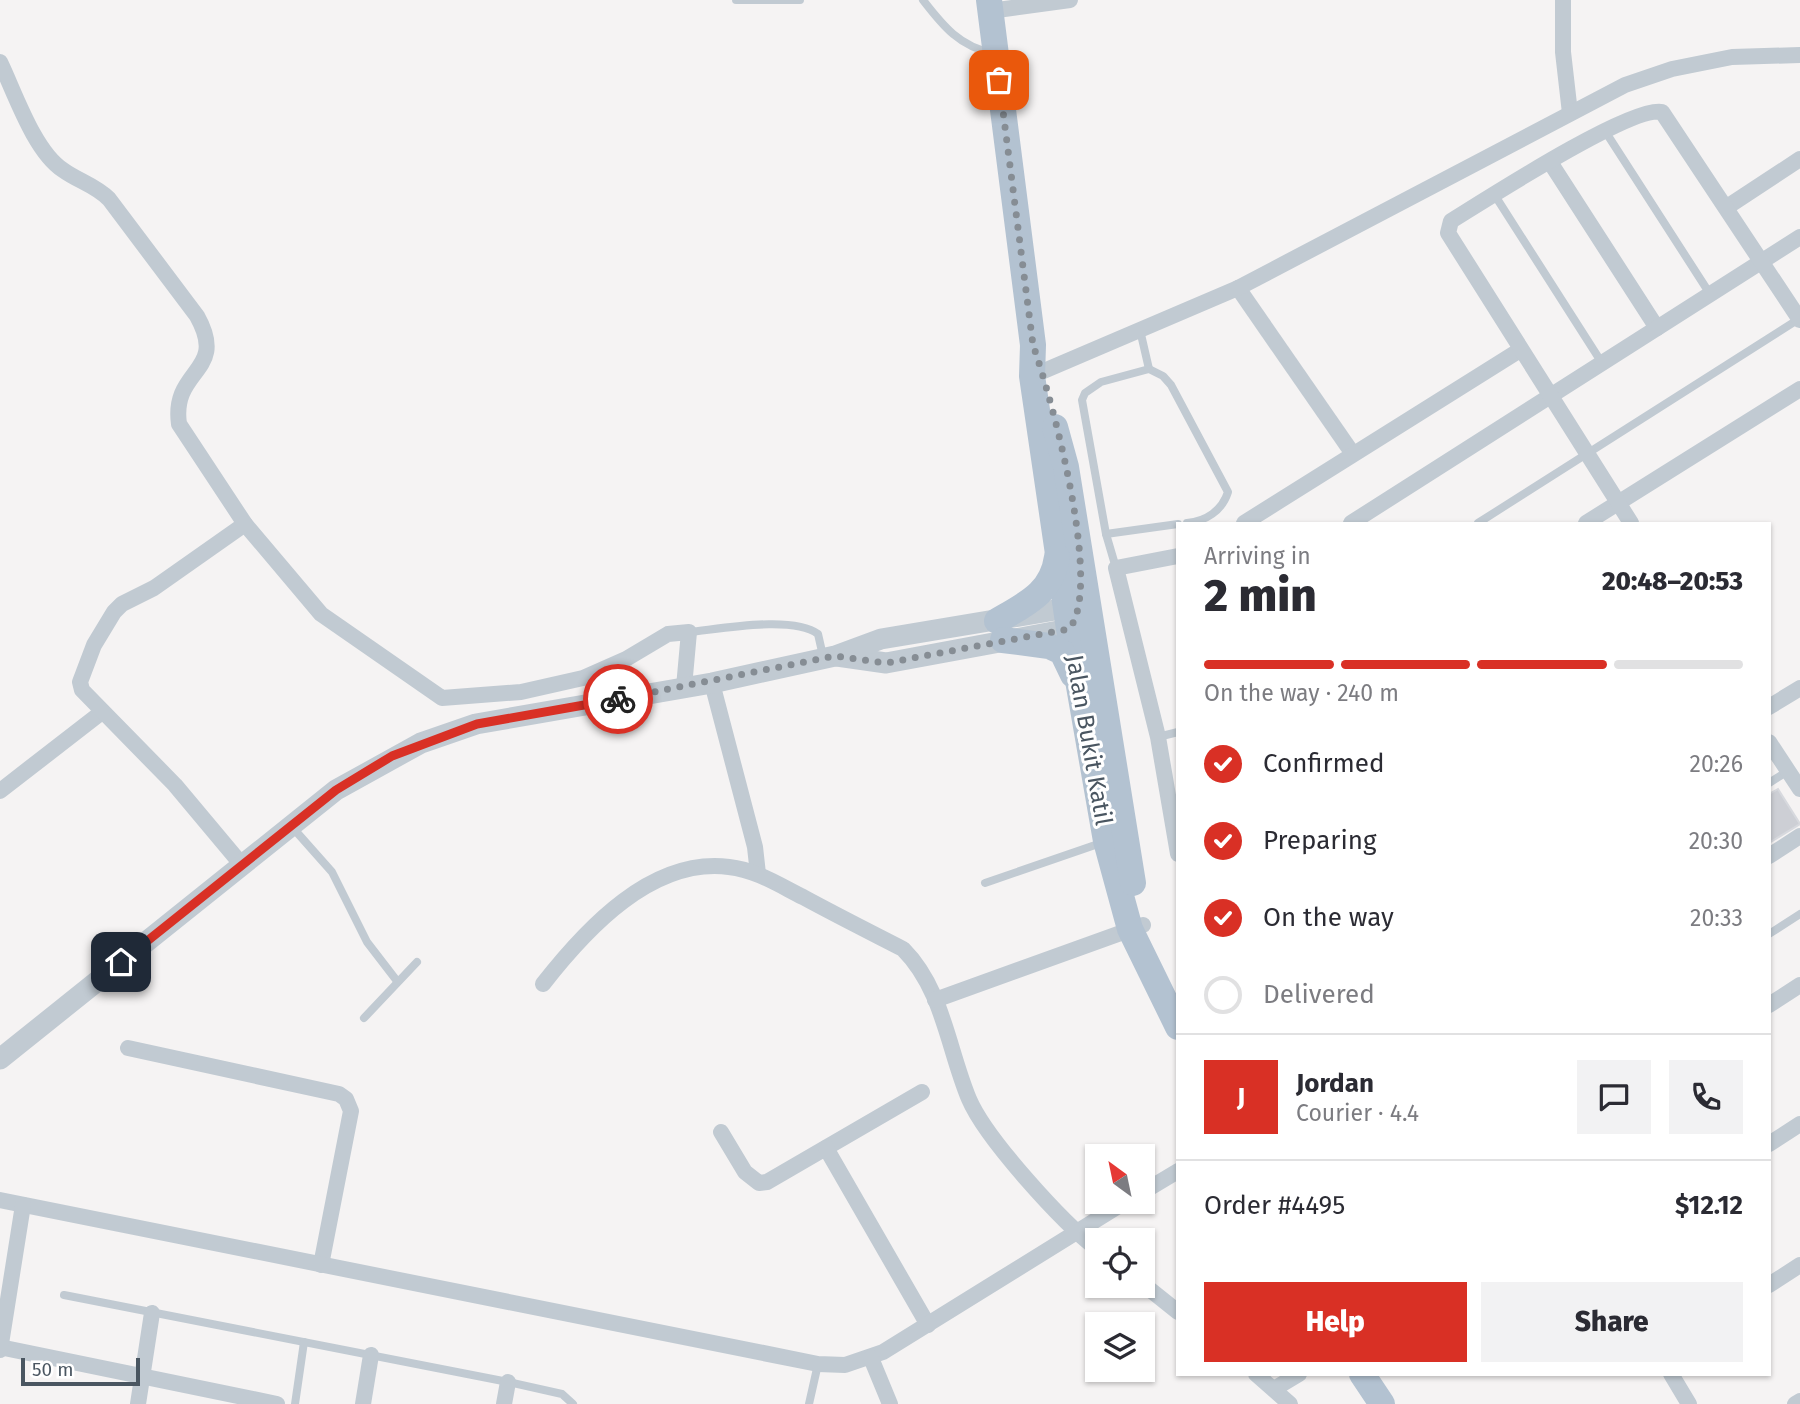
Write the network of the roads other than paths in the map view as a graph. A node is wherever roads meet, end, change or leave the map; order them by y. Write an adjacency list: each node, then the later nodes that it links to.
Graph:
1 (736, 0): 2 (lane)
2 (800, 0)
3 (923, 0): 7 (lane)
4 (1070, 0): 6 (street)
5 (1563, 0): 10 (street)
6 (990, 6): 7 (main road, Jalan Bukit Katil)
7 (996, 54): 26 (main road, Jalan Bukit Katil)
8 (1800, 55): 10 (street)
9 (0, 62): 38 (street)
10 (1570, 113): 18 (street)
11 (1605, 131): 13 (street); 15 (street); 19 (lane)
12 (1800, 159): 15 (street)
13 (1550, 162): 14 (street); 21 (street)
14 (1494, 194): 23 (street); 24 (lane)
15 (1727, 207): 17 (street)
16 (1800, 237): 17 (street)
17 (1761, 261): 19 (street); 20 (street)
18 (1238, 288): 22 (street); 29 (street)
19 (1710, 295): 21 (street)
20 (1800, 319): 30 (lane)
21 (1657, 328): 24 (street)
22 (1140, 330): 25 (lane); 26 (street)
23 (1520, 350): 28 (street); 29 (street)
24 (1602, 363): 28 (street)
25 (1149, 369): 32 (lane); 40 (lane)
26 (1038, 375): 41 (main road, Jalan Bukit Katil); 44 (main road, Jalan Bukit Katil)
27 (1800, 389): 31 (street)
28 (1550, 397): 30 (street); 34 (street)
29 (1353, 454): 33 (street)
30 (1587, 454): 31 (street); 35 (lane)
31 (1618, 503): 36 (street); 37 (street)
32 (1197, 522)
33 (1246, 522)
34 (1357, 522)
35 (1480, 522)
36 (1588, 522)
37 (1630, 522)
38 (245, 524): 47 (street); 54 (street)
39 (1176, 524): 40 (lane)
40 (1106, 534): 43 (lane)
41 (1058, 549): 45 (main road, Jalan Bukit Katil); 46 (main road)
42 (1176, 556): 43 (street)
43 (1116, 568): 57 (street)
44 (1082, 570): 45 (main road); 48 (main road, Jalan Bukit Katil)
45 (1071, 618): 46 (street); 48 (main road); 55 (main road, Jalan Bukit Katil)
46 (1000, 631): 49 (street); 55 (main road)
47 (689, 632): 49 (lane); 51 (street)
48 (1096, 656): 72 (main road, Jalan Bukit Katil)
49 (829, 657): 50 (street)
50 (712, 682): 51 (street); 69 (street)
51 (684, 687): 63 (street)
52 (1800, 688): 53 (street)
53 (1771, 706)
54 (102, 712): 62 (street); 68 (street)
55 (1084, 714): 65 (main road, Jalan Bukit Katil)
56 (1176, 732): 57 (lane)
57 (1158, 737): 66 (street)
58 (1771, 745): 59 (street)
59 (1788, 771): 60 (lane); 61 (street)
60 (1771, 782)
61 (1800, 789)
62 (0, 791)
63 (291, 826): 68 (street); 75 (lane)
64 (1800, 836): 67 (street)
65 (1106, 841): 70 (lane); 72 (main road, Jalan Bukit Katil)
66 (1176, 842)
67 (1771, 855)
68 (242, 865): 83 (street)
69 (758, 874): 76 (street); 78 (street)
70 (985, 883)
71 (1800, 914): 73 (lane)
72 (1137, 927): 78 (street); 81 (main road, Jalan Bukit Katil)
73 (1771, 933)
74 (417, 962): 75 (lane)
75 (397, 981): 80 (lane)
76 (543, 984)
77 (1800, 985): 79 (street)
78 (935, 1000): 94 (street)
79 (1771, 1003)
80 (364, 1018)
81 (1176, 1023)
82 (128, 1048): 96 (street)
83 (0, 1059)
84 (922, 1093): 88 (street)
85 (1800, 1124): 87 (street)
86 (721, 1132): 88 (street)
87 (1771, 1143)
88 (825, 1149): 103 (street)
89 (1176, 1172): 90 (street)
90 (1155, 1185)
91 (0, 1200): 92 (street)
92 (23, 1205): 96 (street); 105 (street)
93 (1105, 1214): 94 (street)
94 (1075, 1232): 95 (street); 103 (street)
95 (1085, 1240)
96 (321, 1265): 108 (street)
97 (1800, 1265): 98 (street)
98 (1771, 1284)
99 (1155, 1294): 101 (street)
100 (64, 1295): 102 (lane)
101 (1176, 1310)
102 (152, 1313): 104 (lane); 113 (street)
103 (928, 1325): 107 (street)
104 (304, 1342): 106 (lane); 120 (lane)
105 (0, 1348): 113 (street)
106 (370, 1355): 114 (lane); 121 (street)
107 (871, 1358): 108 (street); 125 (street)
108 (818, 1364): 124 (lane)
109 (1258, 1376): 115 (street)
110 (1296, 1376): 115 (street)
111 (1363, 1376): 117 (main road)
112 (1672, 1376): 127 (street)
113 (142, 1379): 118 (street); 119 (street)
114 (508, 1382): 122 (street); 123 (lane)
115 (1274, 1389): 126 (street)
116 (1800, 1401): 128 (street)
117 (1378, 1403)
118 (138, 1404)
119 (276, 1404)
120 (295, 1404)
121 (363, 1404)
122 (504, 1404)
123 (573, 1404)
124 (809, 1404)
125 (890, 1404)
126 (1290, 1404)
127 (1689, 1404)
128 (1795, 1404)

